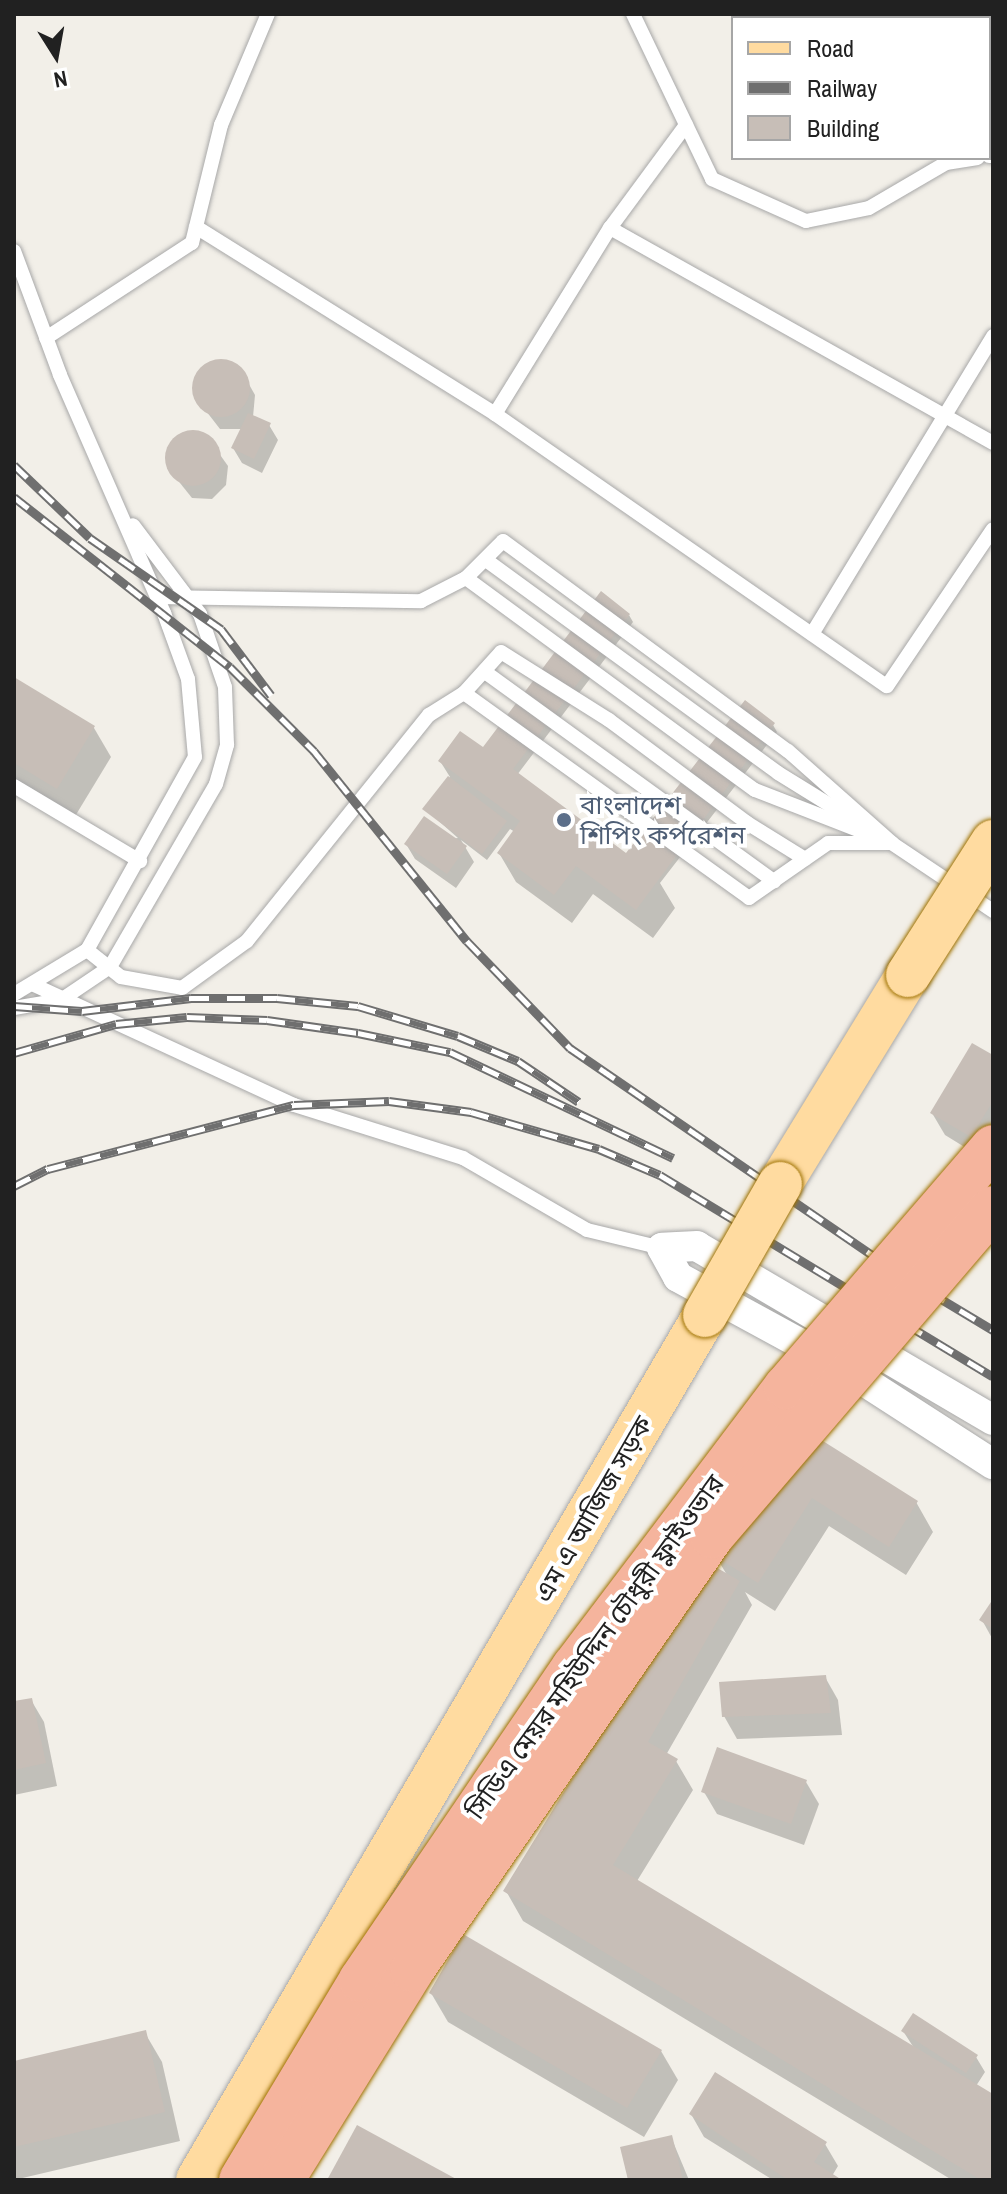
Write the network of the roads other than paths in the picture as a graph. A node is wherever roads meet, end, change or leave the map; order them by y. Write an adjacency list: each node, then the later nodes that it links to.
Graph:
1 (268, 14): 5 (lane)
2 (633, 14): 3 (lane)
3 (686, 125): 4 (lane); 6 (lane)
4 (965, 160)
5 (196, 227): 9 (lane); 10 (lane)
6 (610, 228): 10 (lane); 11 (lane)
7 (14, 251): 9 (lane)
8 (993, 336): 11 (lane)
9 (46, 338): 13 (lane)
10 (495, 414): 19 (lane)
11 (946, 417): 12 (lane); 19 (lane)
12 (993, 443)
13 (120, 509): 17 (lane); 18 (lane)
14 (993, 529): 19 (lane)
15 (486, 560): 16 (lane); 24 (lane); 24 (lane)
16 (466, 578): 18 (lane); 24 (lane)
17 (158, 597): 18 (lane); 26 (lane)
18 (190, 597): 30 (lane)
19 (812, 634)
20 (485, 672): 21 (lane); 25 (lane); 27 (lane)
21 (464, 693): 27 (lane); 30 (lane)
22 (14, 786): 26 (lane)
23 (993, 842): 40 (main road, এম এ আজিজ সড়ক, bridge)
24 (892, 843): 25 (lane); 28 (lane)
25 (805, 859): 27 (lane)
26 (140, 861): 29 (lane)
27 (774, 881)
28 (993, 911)
29 (87, 950): 30 (lane); 31 (lane)
30 (110, 967): 33 (lane)
31 (34, 985): 32 (lane); 33 (lane)
32 (14, 994)
33 (61, 1000): 34 (lane); 37 (lane)
34 (14, 1008)
35 (993, 1147): 41 (highway, সিডিএ মেয়র মহিউদ্দিন চৌধুরী ফ্লাইওভার, bridge)
36 (993, 1208): 42 (highway, bridge)
37 (662, 1248): 38 (street); 39 (street)
38 (993, 1420)
39 (993, 1464)
40 (198, 2180)
41 (241, 2180)
42 (282, 2180)

